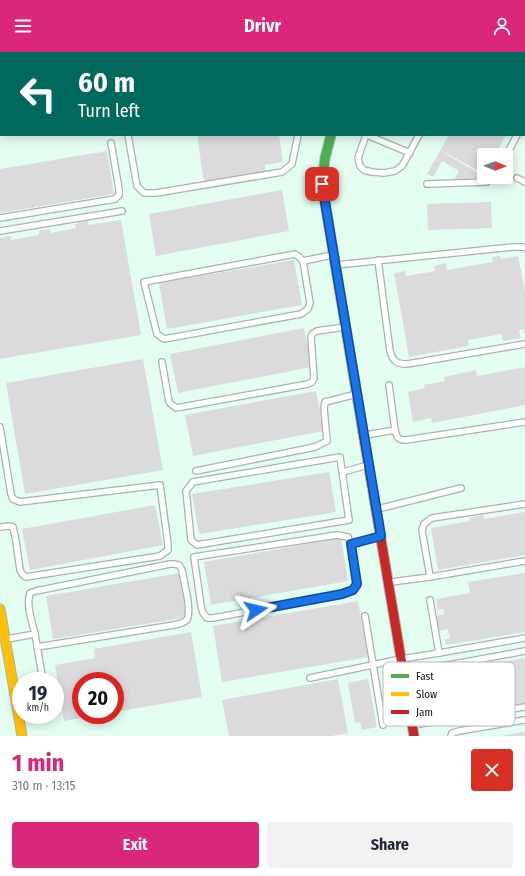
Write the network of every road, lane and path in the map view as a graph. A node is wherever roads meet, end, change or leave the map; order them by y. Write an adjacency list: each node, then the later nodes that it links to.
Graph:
1 (128, 136): 2 (lane)
2 (298, 136)
3 (331, 136): 19 (street)
4 (366, 136): 10 (lane)
5 (368, 136): 10 (lane)
6 (418, 136): 10 (lane)
7 (516, 136): 9 (lane)
8 (111, 143): 16 (lane)
9 (510, 148)
10 (410, 153)
11 (517, 178): 13 (lane)
12 (477, 182): 14 (lane)
13 (525, 182)
14 (427, 184)
15 (122, 211): 17 (lane)
16 (0, 218)
17 (0, 231)
18 (525, 248): 20 (lane)
19 (333, 254): 21 (lane); 22 (street)
20 (378, 260): 22 (lane); 24 (lane)
21 (303, 261): 21 (lane)
22 (335, 265): 23 (street)
23 (346, 327): 25 (lane); 27 (street)
24 (525, 344)
25 (162, 362)
26 (389, 385): 30 (lane)
27 (357, 394): 31 (street); 33 (lane)
28 (525, 422): 30 (lane)
29 (0, 427): 38 (lane)
30 (395, 430): 31 (lane)
31 (364, 435): 32 (street)
32 (369, 465): 34 (lane); 37 (street)
33 (196, 471)
34 (343, 472): 34 (lane)
35 (460, 488): 37 (lane)
36 (525, 504): 42 (lane)
37 (376, 509): 39 (street)
38 (0, 527)
39 (381, 536): 40 (lane); 43 (street)
40 (351, 544): 40 (lane)
41 (525, 561): 42 (lane)
42 (430, 578): 43 (lane)
43 (388, 582): 53 (street)
44 (430, 600): 52 (lane)
45 (0, 609): 49 (street)
46 (365, 616): 58 (lane)
47 (35, 634): 49 (lane); 50 (lane); 50 (lane)
48 (525, 638): 52 (lane)
49 (5, 639): 59 (street)
50 (37, 647): 60 (lane)
51 (525, 651): 57 (lane)
52 (439, 653): 53 (lane)
53 (401, 658): 55 (lane); 56 (street)
54 (383, 662): 58 (lane)
55 (385, 662)
56 (402, 662)
57 (465, 662)
58 (373, 665): 61 (lane); 67 (lane)
59 (12, 672)
60 (41, 672)
61 (310, 678)
62 (525, 707): 63 (lane)
63 (515, 709)
64 (525, 720): 65 (lane)
65 (515, 722)
66 (21, 724): 70 (street)
67 (383, 725)
68 (412, 726): 71 (street)
69 (489, 726): 72 (lane)
70 (22, 736)
71 (414, 736)
72 (451, 736)

